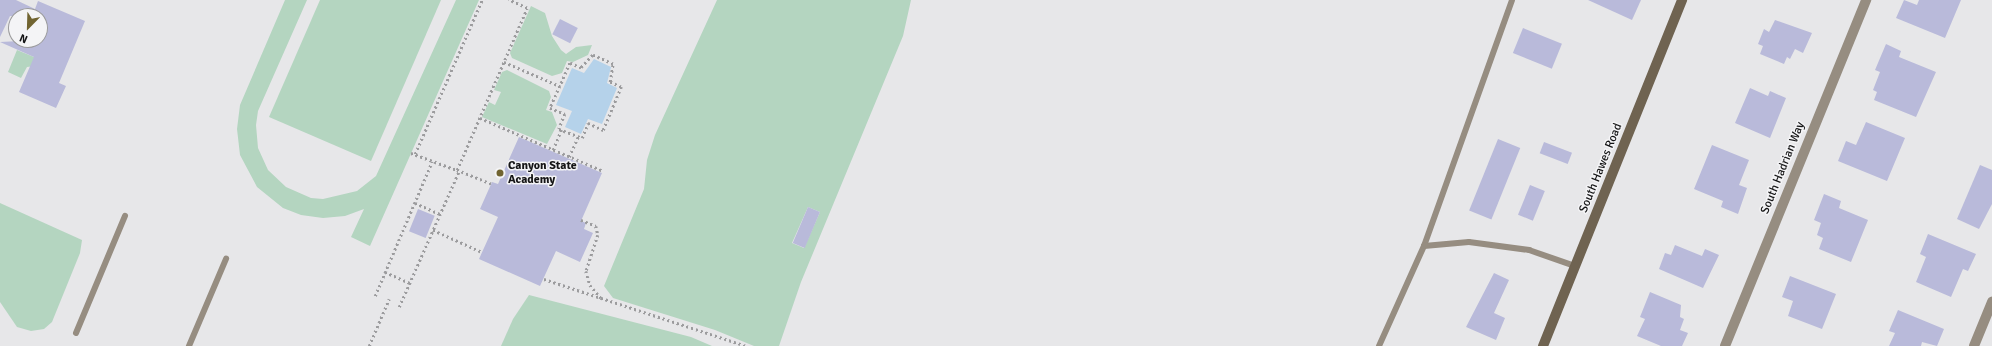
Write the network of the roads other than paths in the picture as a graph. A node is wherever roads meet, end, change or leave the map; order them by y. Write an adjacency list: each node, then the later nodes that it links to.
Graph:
1 (1512, 0): 5 (lane)
2 (1682, 0): 7 (main road, South Hawes Road)
3 (1866, 0): 13 (street, South Hadrian Way)
4 (125, 216): 9 (lane)
5 (1424, 246): 7 (lane); 11 (lane)
6 (226, 259): 10 (lane)
7 (1575, 266): 12 (main road, South Hawes Road)
8 (1992, 302): 14 (street)
9 (76, 333)
10 (189, 346)
11 (1379, 346)
12 (1543, 346)
13 (1725, 346)
14 (1974, 346)

